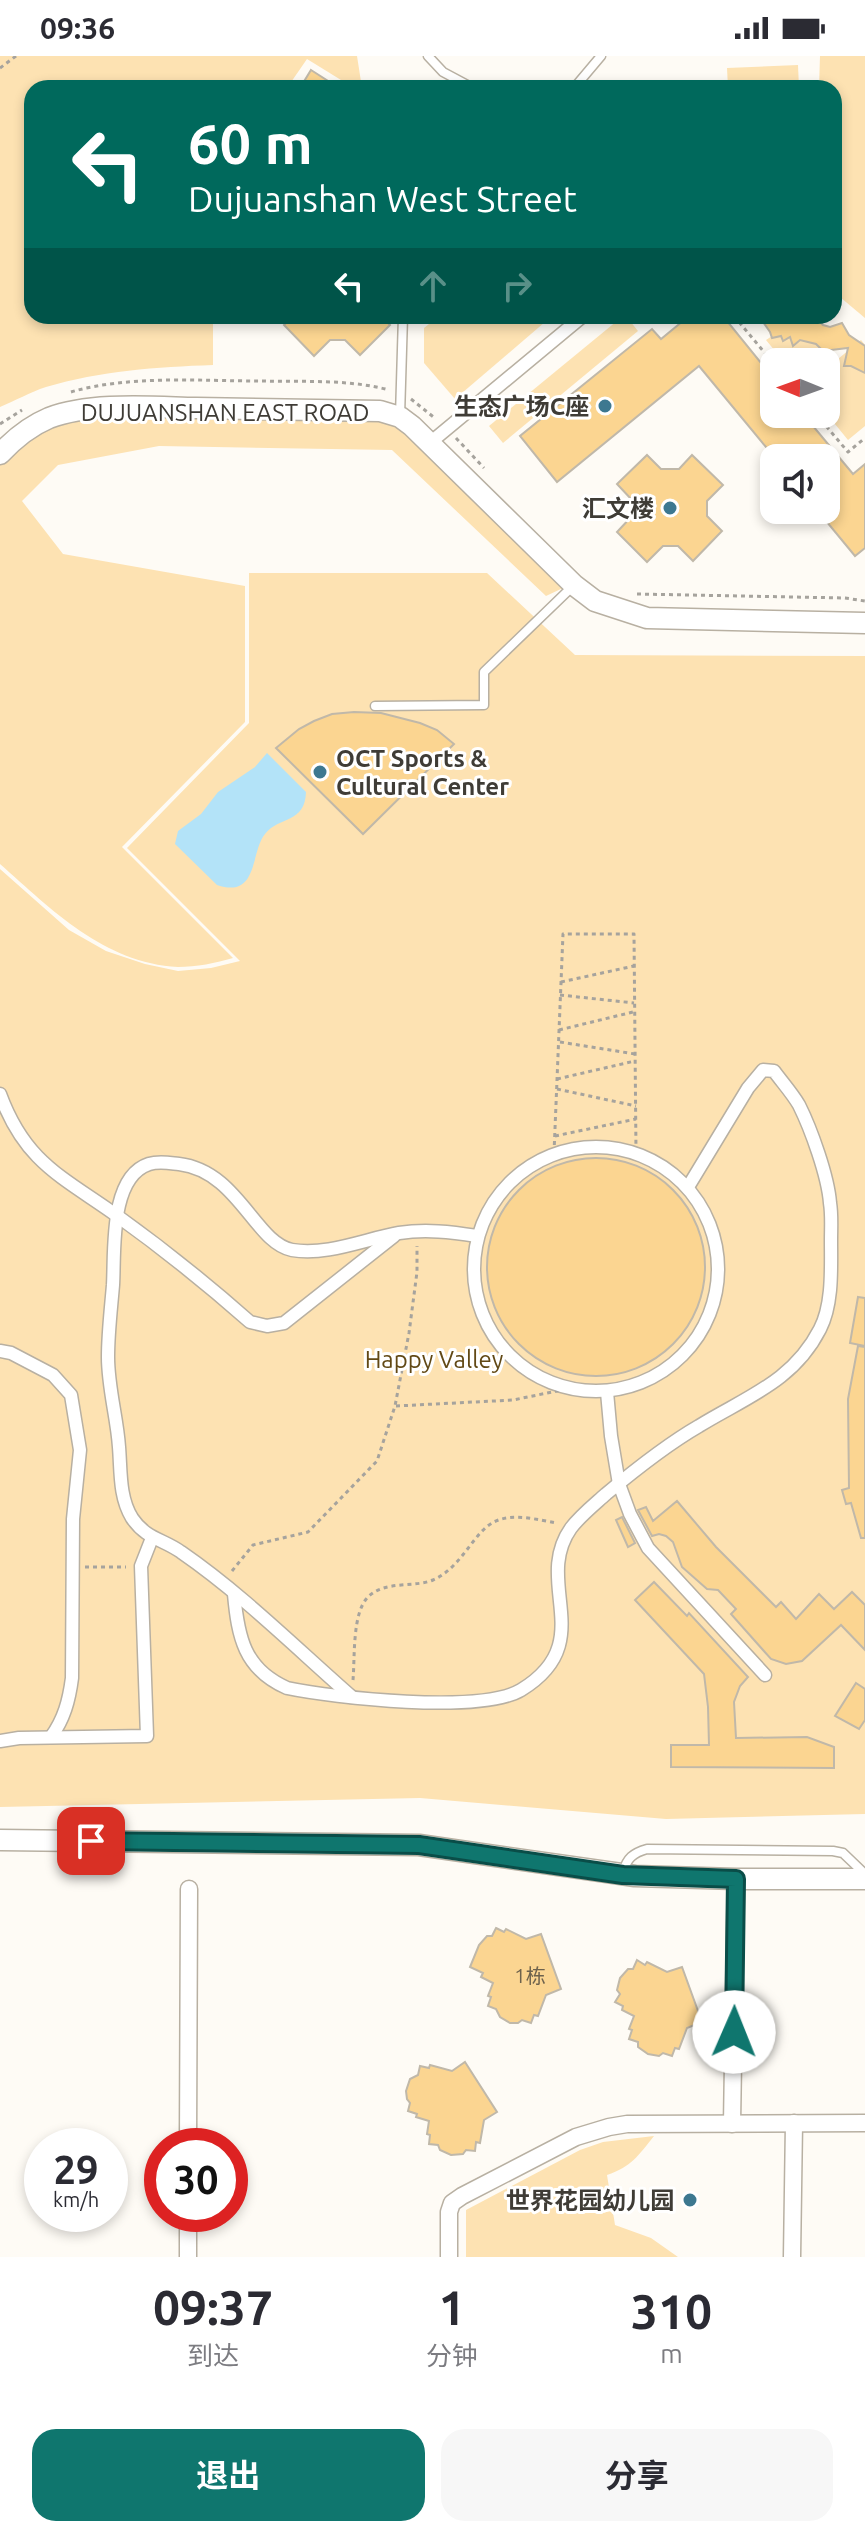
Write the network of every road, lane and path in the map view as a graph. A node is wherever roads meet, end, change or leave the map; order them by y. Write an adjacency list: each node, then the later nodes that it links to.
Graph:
1 (16, 56): 4 (path)
2 (428, 56): 5 (lane)
3 (601, 56): 6 (lane)
4 (0, 68)
5 (458, 80)
6 (581, 80)
7 (403, 324): 11 (lane)
8 (573, 324): 14 (street)
9 (741, 324): 10 (path)
10 (761, 348)
11 (400, 417): 14 (street, DUJUANSHAN EAST ROAD); 15 (street, DUJUANSHAN EAST ROAD)
12 (828, 428): 13 (path)
13 (865, 438)
14 (431, 442): 16 (street, DUJUANSHAN EAST ROAD)
15 (0, 454)
16 (574, 585): 17 (street, DUJUANSHAN EAST ROAD); 18 (lane)
17 (862, 619)
18 (375, 706)
19 (634, 966): 20 (path); 20 (path); 22 (path)
20 (561, 982): 21 (path)
21 (560, 995): 22 (path); 24 (path)
22 (634, 1003): 23 (path)
23 (634, 1011): 24 (path); 26 (path)
24 (559, 1030): 25 (path)
25 (558, 1042): 26 (path); 28 (path)
26 (635, 1054): 27 (path)
27 (635, 1061): 28 (path); 31 (path)
28 (557, 1079): 29 (path)
29 (556, 1089): 31 (path); 33 (path)
30 (0, 1094): 37 (street)
31 (636, 1106): 32 (path)
32 (636, 1119): 33 (path); 34 (path)
33 (555, 1136): 35 (path)
34 (636, 1152): 35 (street); 36 (street)
35 (554, 1153): 40 (street)
36 (688, 1187): 43 (street); 45 (street)
37 (116, 1215): 39 (street); 39 (street); 47 (street)
38 (417, 1230): 39 (street); 40 (street); 44 (path)
39 (396, 1233)
40 (477, 1236): 42 (street)
41 (0, 1351): 49 (street)
42 (567, 1389): 43 (street); 44 (path)
43 (607, 1392): 45 (street)
44 (395, 1406): 50 (path)
45 (619, 1484): 46 (street); 52 (street)
46 (573, 1525): 53 (path); 53 (street)
47 (152, 1538): 48 (street); 50 (street)
48 (141, 1566): 49 (path); 54 (street)
49 (73, 1567): 54 (street)
50 (221, 1584): 51 (street)
51 (234, 1594): 53 (street); 53 (street)
52 (765, 1675)
53 (352, 1697)
54 (51, 1737): 55 (street)
55 (0, 1741)
56 (0, 1840): 57 (street)
57 (623, 1875): 58 (lane); 59 (street)
58 (865, 1876): 59 (street)
59 (736, 1879): 63 (street)
60 (189, 1889): 64 (street)
61 (794, 2123): 62 (street); 63 (street); 68 (street)
62 (865, 2123)
63 (732, 2124): 67 (street)
64 (188, 2128)
65 (188, 2232): 66 (street)
66 (188, 2257)
67 (449, 2257)
68 (792, 2257)

